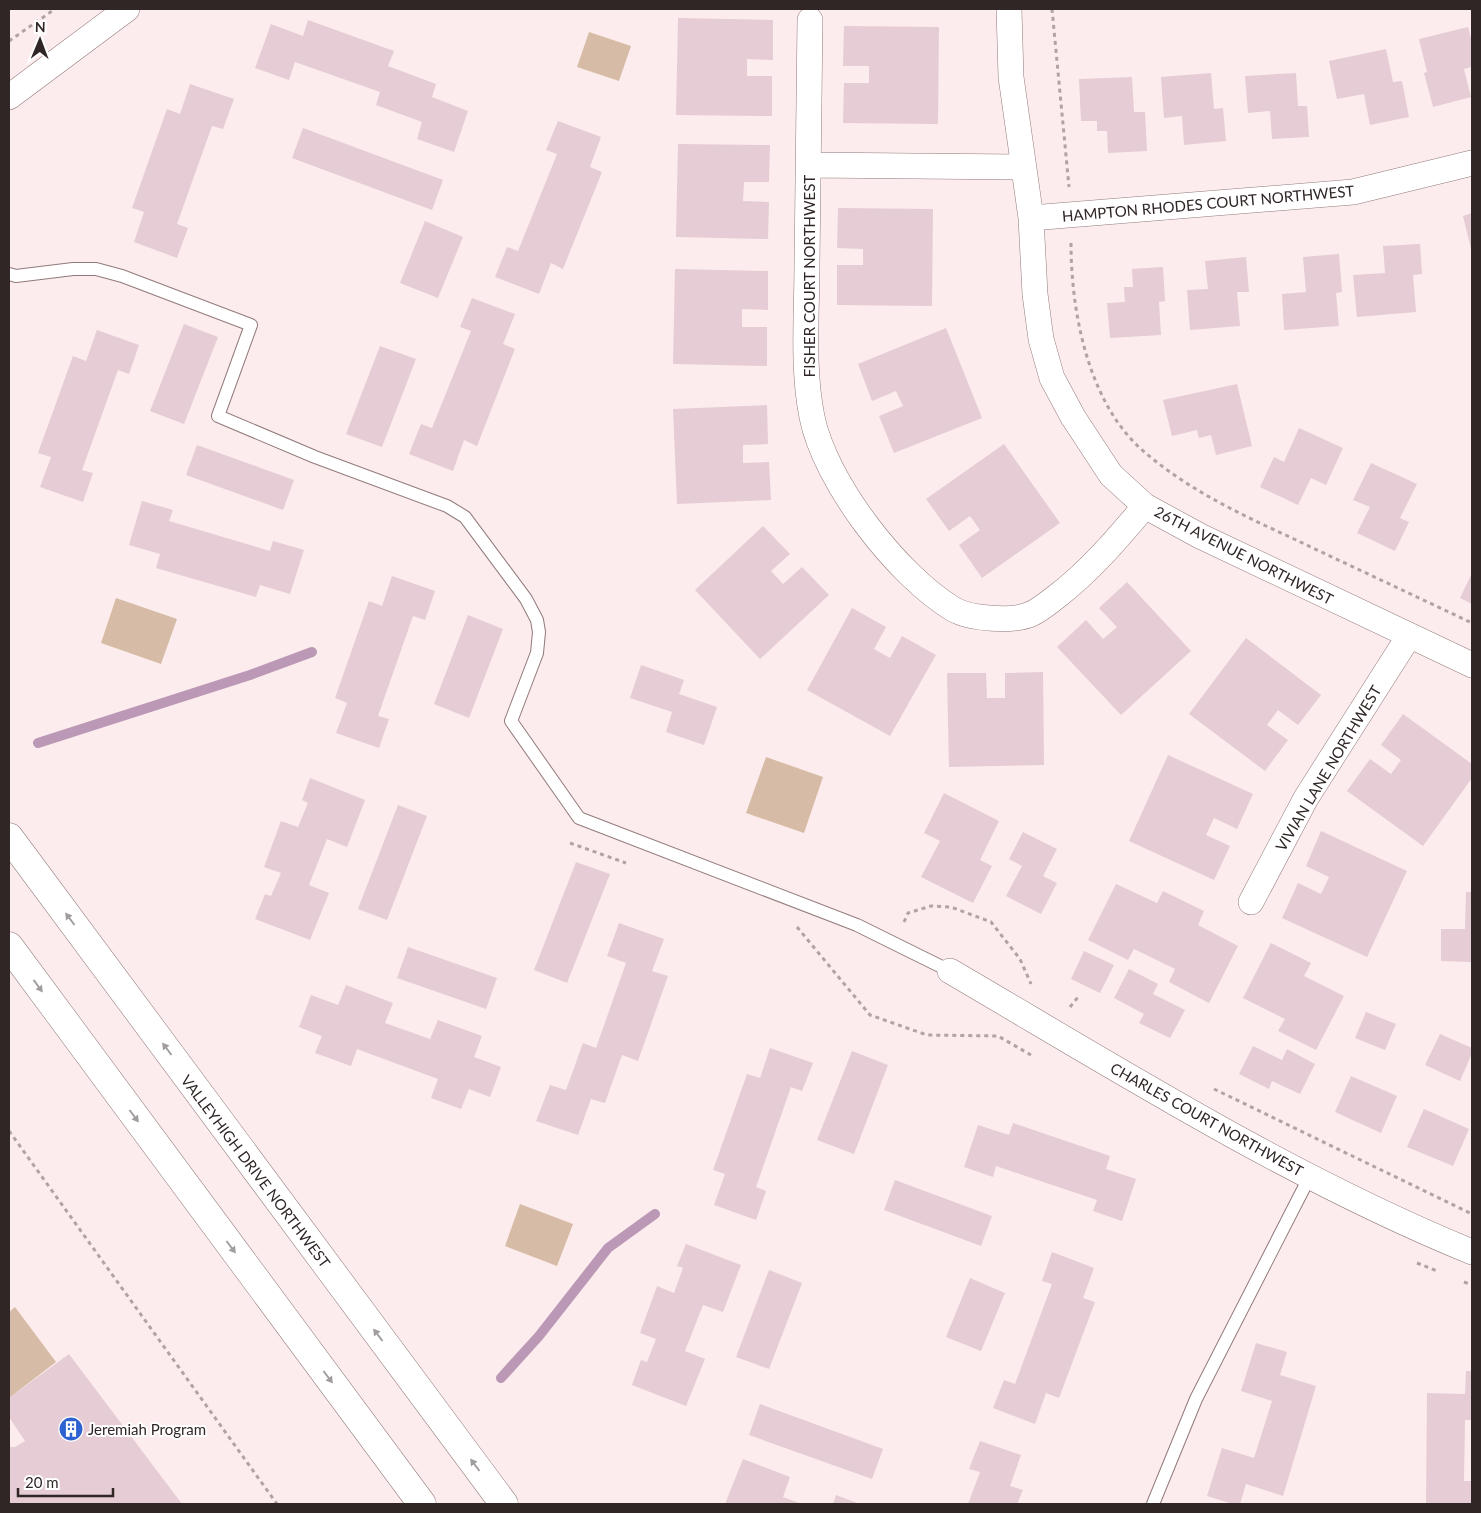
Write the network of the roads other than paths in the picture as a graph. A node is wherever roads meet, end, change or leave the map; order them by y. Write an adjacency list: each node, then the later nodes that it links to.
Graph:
1 (127, 9): 4 (street)
2 (1009, 9): 7 (street, 26TH AVENUE NORTHWEST)
3 (810, 20): 5 (street, FISHER COURT NORTHWEST)
4 (9, 97)
5 (809, 164): 7 (street, FISHER COURT NORTHWEST); 10 (street, FISHER COURT NORTHWEST)
6 (1472, 164): 8 (street, HAMPTON RHODES COURT NORTHWEST)
7 (1023, 167): 8 (street, 26TH AVENUE NORTHWEST)
8 (1031, 218): 10 (street, 26TH AVENUE NORTHWEST)
9 (9, 274): 16 (lane)
10 (1145, 506): 11 (street, 26TH AVENUE NORTHWEST)
11 (1409, 636): 12 (street, 26TH AVENUE NORTHWEST); 14 (street, VIVIAN LANE NORTHWEST)
12 (1472, 665)
13 (9, 837): 20 (main road, VALLEYHIGH DRIVE NORTHWEST, one-way to 13)
14 (1251, 902)
15 (9, 946): 19 (main road, one-way to 19)
16 (950, 971): 17 (street, CHARLES COURT NORTHWEST)
17 (1310, 1176): 18 (street, CHARLES COURT NORTHWEST); 21 (lane)
18 (1472, 1252)
19 (422, 1504)
20 (504, 1504)
21 (1153, 1504)

